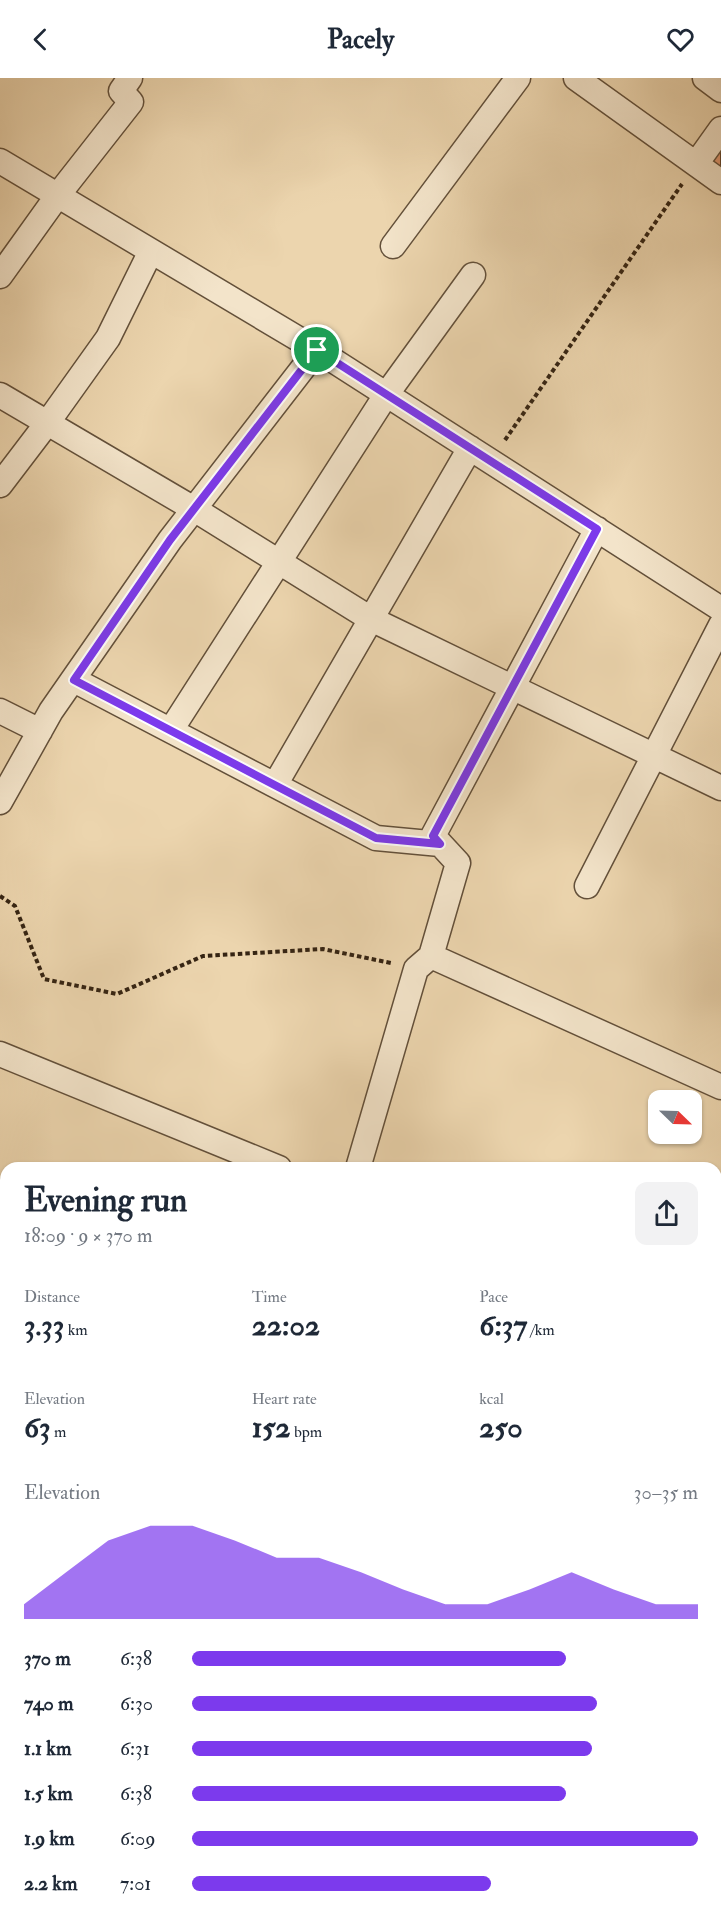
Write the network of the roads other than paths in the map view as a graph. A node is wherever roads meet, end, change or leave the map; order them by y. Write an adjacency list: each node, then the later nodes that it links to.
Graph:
1 (518, 78): 11 (street)
2 (576, 78): 8 (street)
3 (705, 78): 5 (street)
4 (118, 82): 10 (street)
5 (721, 90)
6 (721, 129): 8 (street)
7 (0, 160): 10 (street)
8 (696, 164): 9 (street)
9 (721, 182)
10 (58, 195): 12 (street); 14 (street)
11 (393, 246)
12 (151, 251): 15 (street); 18 (street)
13 (473, 275): 16 (street)
14 (0, 276)
15 (317, 350): 16 (street); 21 (street)
16 (386, 394): 19 (street); 23 (street)
17 (0, 395): 18 (street)
18 (48, 422): 20 (street); 21 (street)
19 (480, 455): 22 (street); 25 (street)
20 (0, 485)
21 (194, 509): 23 (street); 27 (street)
22 (597, 529): 24 (street); 28 (street)
23 (279, 562): 25 (street); 30 (street)
24 (721, 609)
25 (370, 619): 28 (street); 33 (street)
26 (721, 625): 32 (street)
27 (74, 680): 30 (street); 31 (street)
28 (512, 687): 32 (street); 36 (street)
29 (0, 711): 31 (street)
30 (171, 730): 33 (street)
31 (40, 731): 35 (street)
32 (654, 756): 34 (street); 37 (street)
33 (275, 784): 36 (street)
34 (721, 788)
35 (0, 802)
36 (440, 844): 38 (street)
37 (587, 886)
38 (423, 962): 40 (street); 42 (street)
39 (0, 1054): 41 (street)
40 (721, 1087)
41 (264, 1162)
42 (360, 1162)

